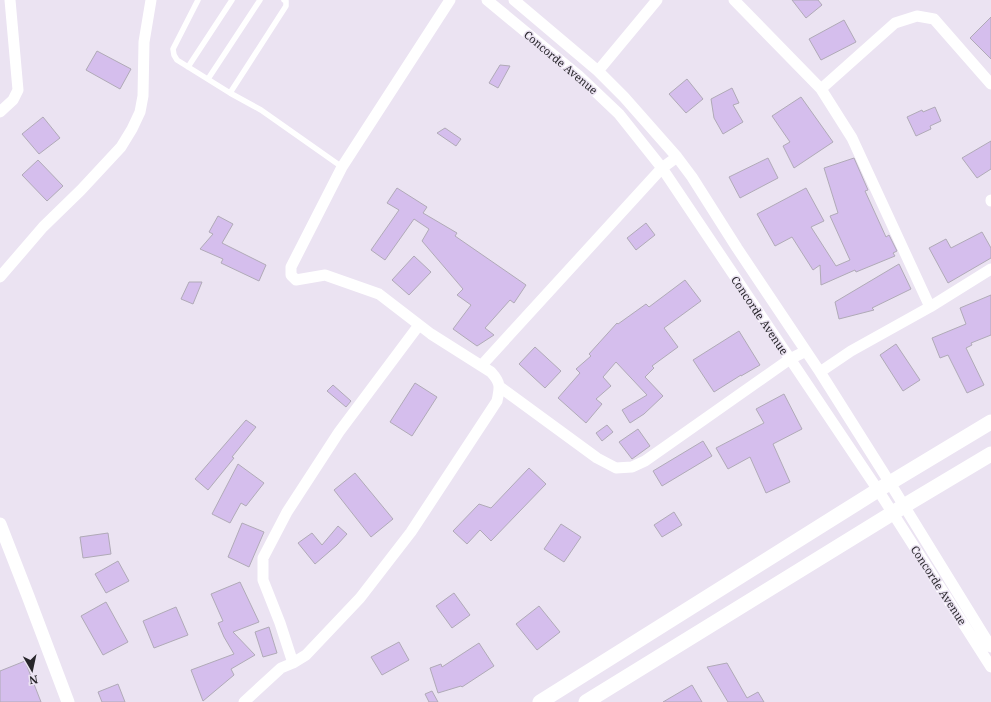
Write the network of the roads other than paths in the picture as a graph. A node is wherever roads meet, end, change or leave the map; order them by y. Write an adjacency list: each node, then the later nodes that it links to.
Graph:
1 (10, 0): 18 (street)
2 (151, 0): 23 (street)
3 (198, 0): 12 (lane)
4 (232, 0): 12 (lane)
5 (260, 0): 14 (lane)
6 (284, 0): 17 (lane)
7 (450, 0): 20 (street)
8 (487, 0): 21 (street, Concorde Avenue)
9 (514, 0): 13 (street, Concorde Avenue)
10 (656, 0): 13 (street)
11 (734, 0): 16 (street)
12 (188, 67): 14 (lane)
13 (598, 72): 19 (street, Concorde Avenue)
14 (208, 79): 17 (lane)
15 (991, 84): 16 (street)
16 (821, 89): 24 (street)
17 (230, 93): 20 (lane)
18 (0, 112)
19 (677, 157): 21 (street); 26 (street, Concorde Avenue)
20 (342, 167): 25 (street)
21 (662, 168): 27 (street, Concorde Avenue); 28 (street)
22 (991, 269): 24 (street)
23 (0, 277)
24 (930, 307): 29 (street)
25 (419, 325): 28 (street); 37 (street)
26 (806, 350): 27 (street); 29 (street, Concorde Avenue)
27 (790, 359): 30 (street); 33 (street, Concorde Avenue)
28 (481, 366): 30 (street)
29 (820, 372): 33 (street, Concorde Avenue)
30 (500, 387): 37 (street)
31 (991, 422): 33 (main road)
32 (991, 454): 34 (main road)
33 (884, 486): 34 (street, Concorde Avenue); 41 (main road)
34 (898, 510): 36 (street, Concorde Avenue); 38 (street, Concorde Avenue); 42 (main road)
35 (0, 524): 39 (street)
36 (991, 647)
37 (293, 664): 40 (street)
38 (991, 667)
39 (68, 702)
40 (244, 702)
41 (540, 702)
42 (586, 702)

